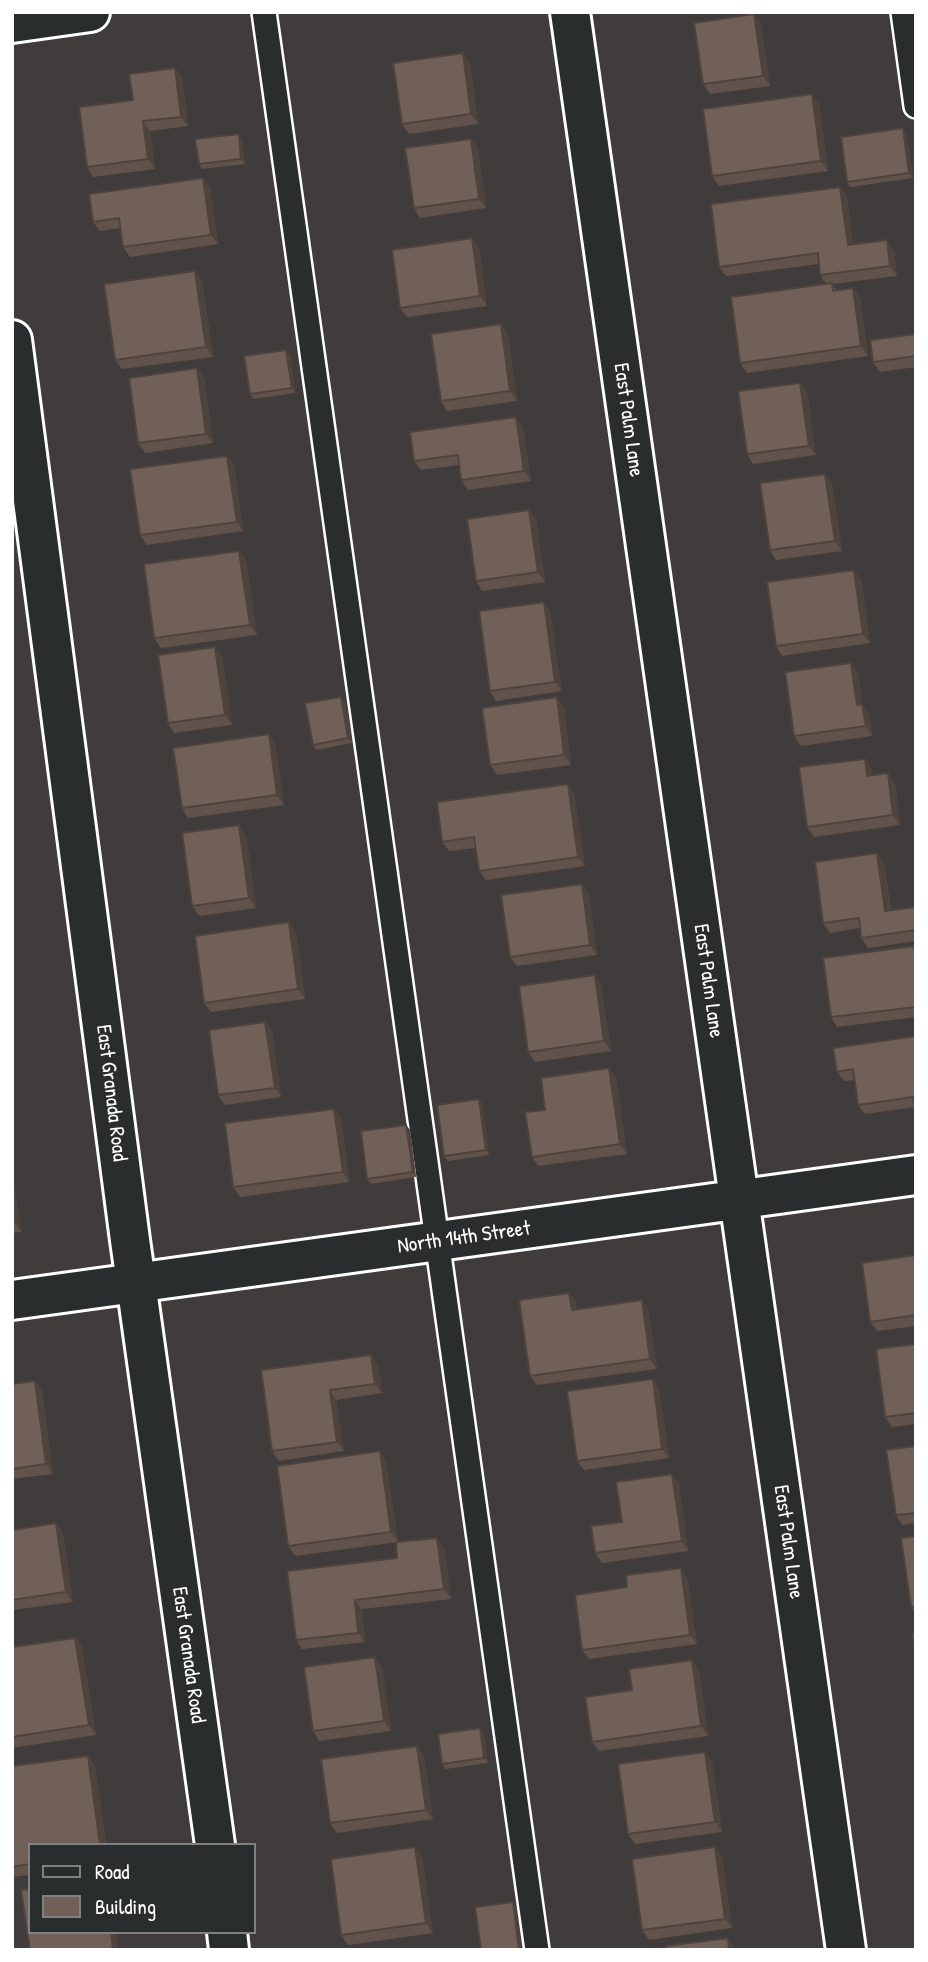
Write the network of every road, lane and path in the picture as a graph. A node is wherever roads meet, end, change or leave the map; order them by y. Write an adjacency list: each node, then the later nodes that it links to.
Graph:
1 (90, 12): 5 (street)
2 (264, 12): 10 (lane)
3 (570, 12): 9 (street, East Palm Lane)
4 (902, 12): 6 (lane)
5 (12, 23)
6 (916, 106)
7 (12, 340): 11 (street, East Granada Road)
8 (916, 1175): 9 (street, North 14th Street)
9 (739, 1200): 10 (street, North 14th Street); 15 (street, East Palm Lane)
10 (437, 1241): 11 (street, North 14th Street); 14 (lane)
11 (136, 1283): 12 (street, North 14th Street); 13 (street, East Granada Road)
12 (12, 1300)
13 (215, 1843)
14 (537, 1950)
15 (846, 1950)

